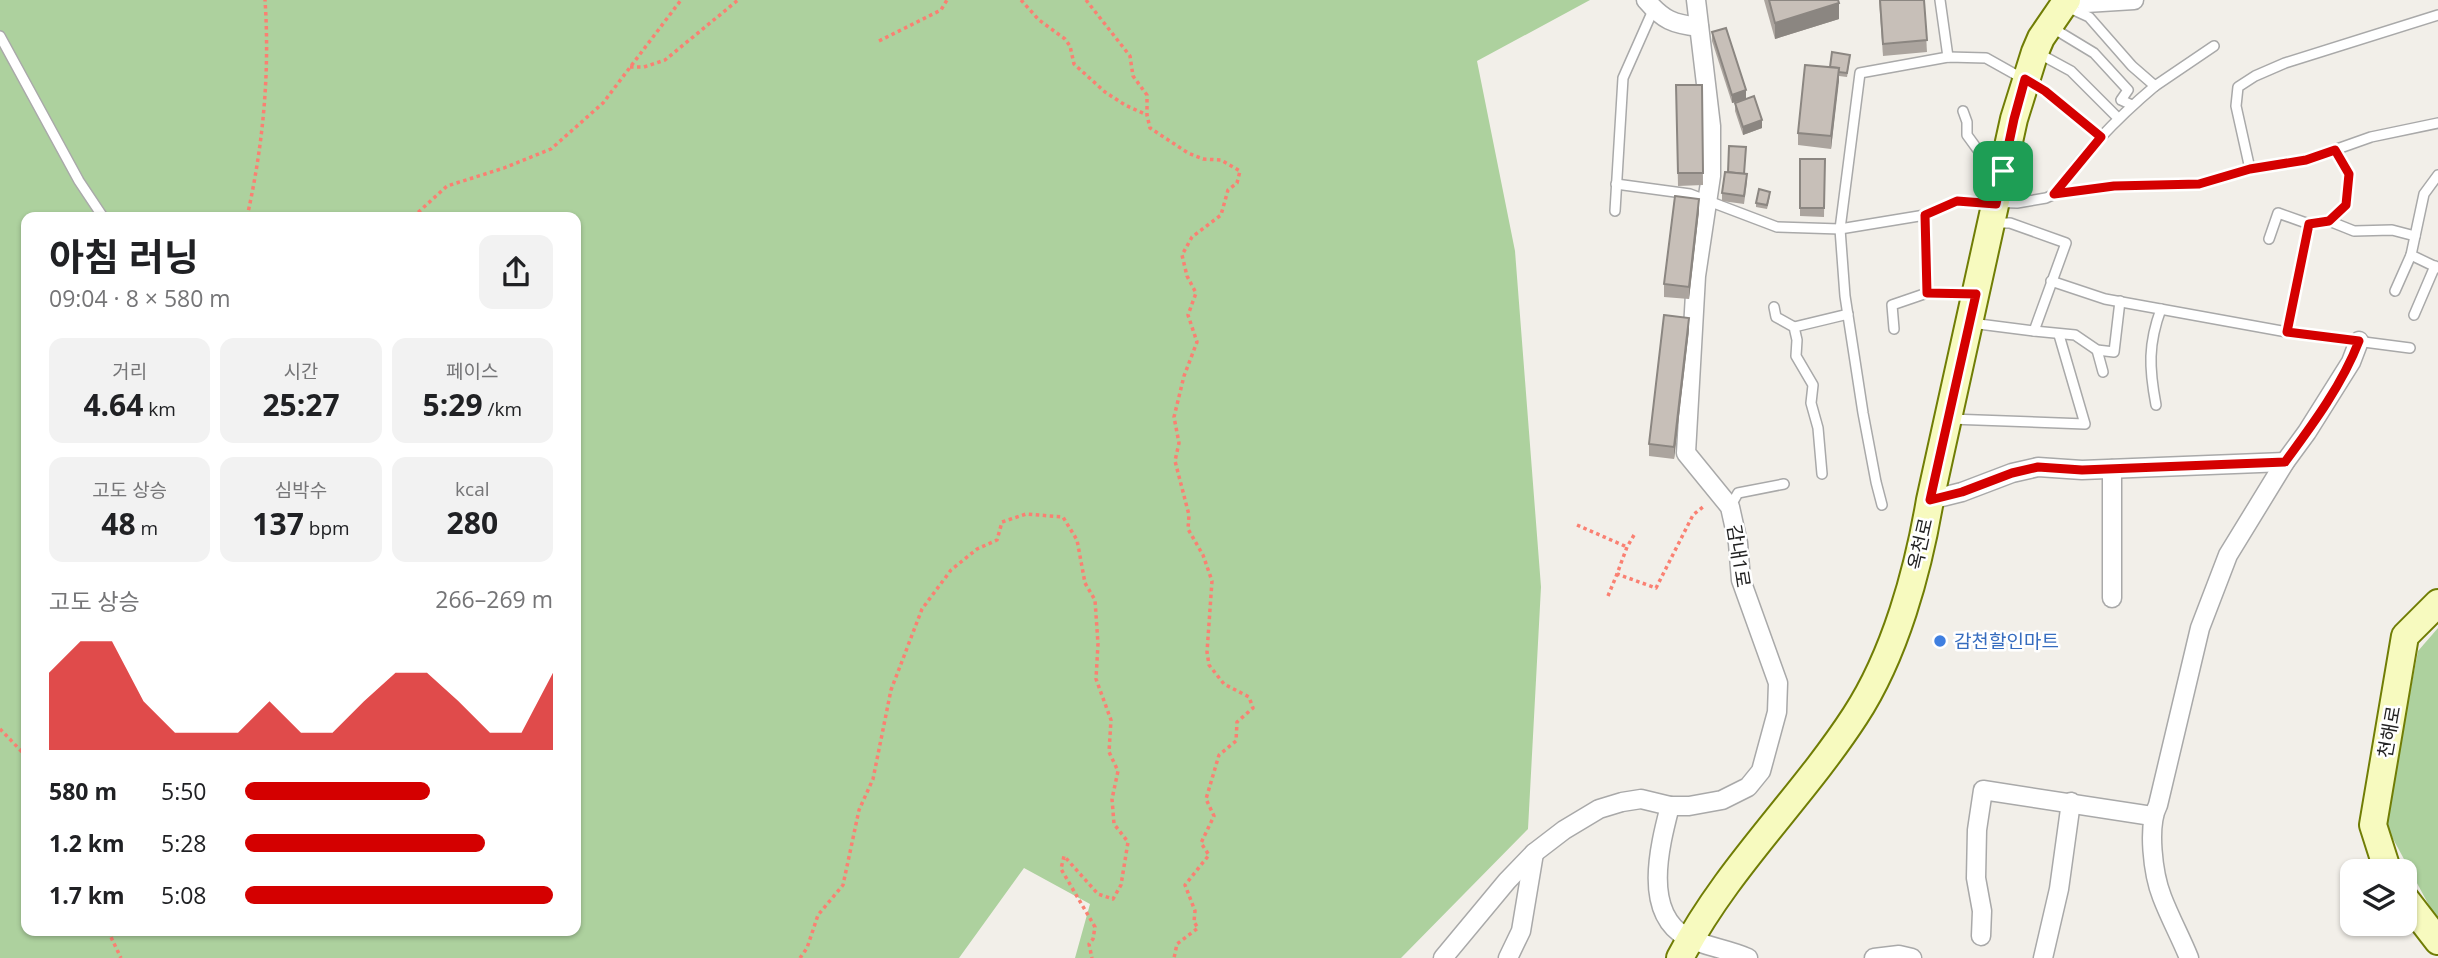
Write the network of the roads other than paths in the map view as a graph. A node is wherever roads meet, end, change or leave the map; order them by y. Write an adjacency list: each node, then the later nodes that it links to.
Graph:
1 (1696, 0): 7 (street, 감내1로)
2 (1940, 0): 11 (lane)
3 (2133, 0): 5 (street)
4 (1650, 4): 7 (street); 23 (lane)
5 (2066, 8): 10 (street, 옥천로); 13 (lane); 14 (lane)
6 (2438, 15): 20 (lane)
7 (1699, 27): 25 (street, 감내1로)
8 (0, 36): 27 (lane)
9 (2214, 46): 13 (lane)
10 (2035, 51): 12 (street, 옥천로); 16 (lane)
11 (1948, 57): 12 (lane); 32 (lane)
12 (2025, 79): 18 (lane); 21 (street, 옥천로)
13 (2155, 86): 14 (lane)
14 (2132, 105): 16 (lane)
15 (1963, 111): 21 (lane)
16 (2118, 118): 18 (lane)
17 (2438, 123): 19 (lane)
18 (2101, 137): 24 (lane)
19 (2335, 150): 20 (lane); 30 (lane)
20 (2250, 169): 24 (lane)
21 (2003, 171): 28 (street, 옥천로)
22 (2438, 175): 33 (lane)
23 (1616, 184): 25 (lane); 26 (lane)
24 (2054, 194): 28 (lane)
25 (1707, 201): 32 (lane); 62 (street, 감내1로)
26 (1615, 211)
27 (100, 212)
28 (1994, 213): 29 (lane); 37 (lane); 40 (street, 옥천로)
29 (1925, 215): 32 (lane); 39 (lane)
30 (2329, 221): 31 (lane); 33 (lane)
31 (2309, 224): 34 (lane); 50 (lane)
32 (1840, 229): 44 (lane)
33 (2415, 236): 35 (lane)
34 (2269, 239)
35 (2411, 255): 36 (lane); 38 (lane)
36 (2437, 267): 45 (lane)
37 (2051, 281): 41 (lane); 49 (lane)
38 (2395, 291)
39 (1927, 293): 40 (lane); 48 (lane)
40 (1976, 294): 46 (street, 옥천로)
41 (2120, 301): 43 (lane); 54 (lane)
42 (1774, 307): 47 (lane)
43 (2161, 309): 50 (lane); 56 (lane)
44 (1848, 314): 47 (lane); 64 (lane)
45 (2414, 315)
46 (1969, 323): 49 (lane); 57 (street, 옥천로)
47 (1794, 327): 60 (lane)
48 (1894, 329)
49 (2034, 331): 51 (lane)
50 (2287, 332): 52 (lane)
51 (2059, 334): 54 (lane); 57 (lane)
52 (2359, 341): 53 (lane); 58 (street)
53 (2410, 348)
54 (2097, 350): 55 (lane)
55 (2103, 372)
56 (2156, 405)
57 (1949, 419): 63 (street, 옥천로)
58 (2285, 462): 59 (street); 69 (street)
59 (2112, 469): 63 (street); 65 (street)
60 (1822, 474)
61 (1784, 484): 62 (lane)
62 (1725, 500): 68 (street, 감내1로)
63 (1930, 500): 75 (street, 옥천로)
64 (1882, 505)
65 (2112, 598)
66 (2438, 603): 71 (street, 천해로)
67 (2071, 802): 69 (street); 73 (street); 81 (street)
68 (1670, 806): 70 (street, 감내1로); 75 (street)
69 (2152, 816): 82 (street)
70 (1534, 853): 76 (street, 감내1로); 77 (street)
71 (2384, 859)
72 (2417, 914): 74 (street)
73 (1982, 936)
74 (2438, 941)
75 (1685, 948): 78 (street)
76 (1443, 958)
77 (1508, 958)
78 (1748, 958)
79 (1874, 958): 80 (street)
80 (1912, 958)
81 (2043, 958)
82 (2189, 958)

